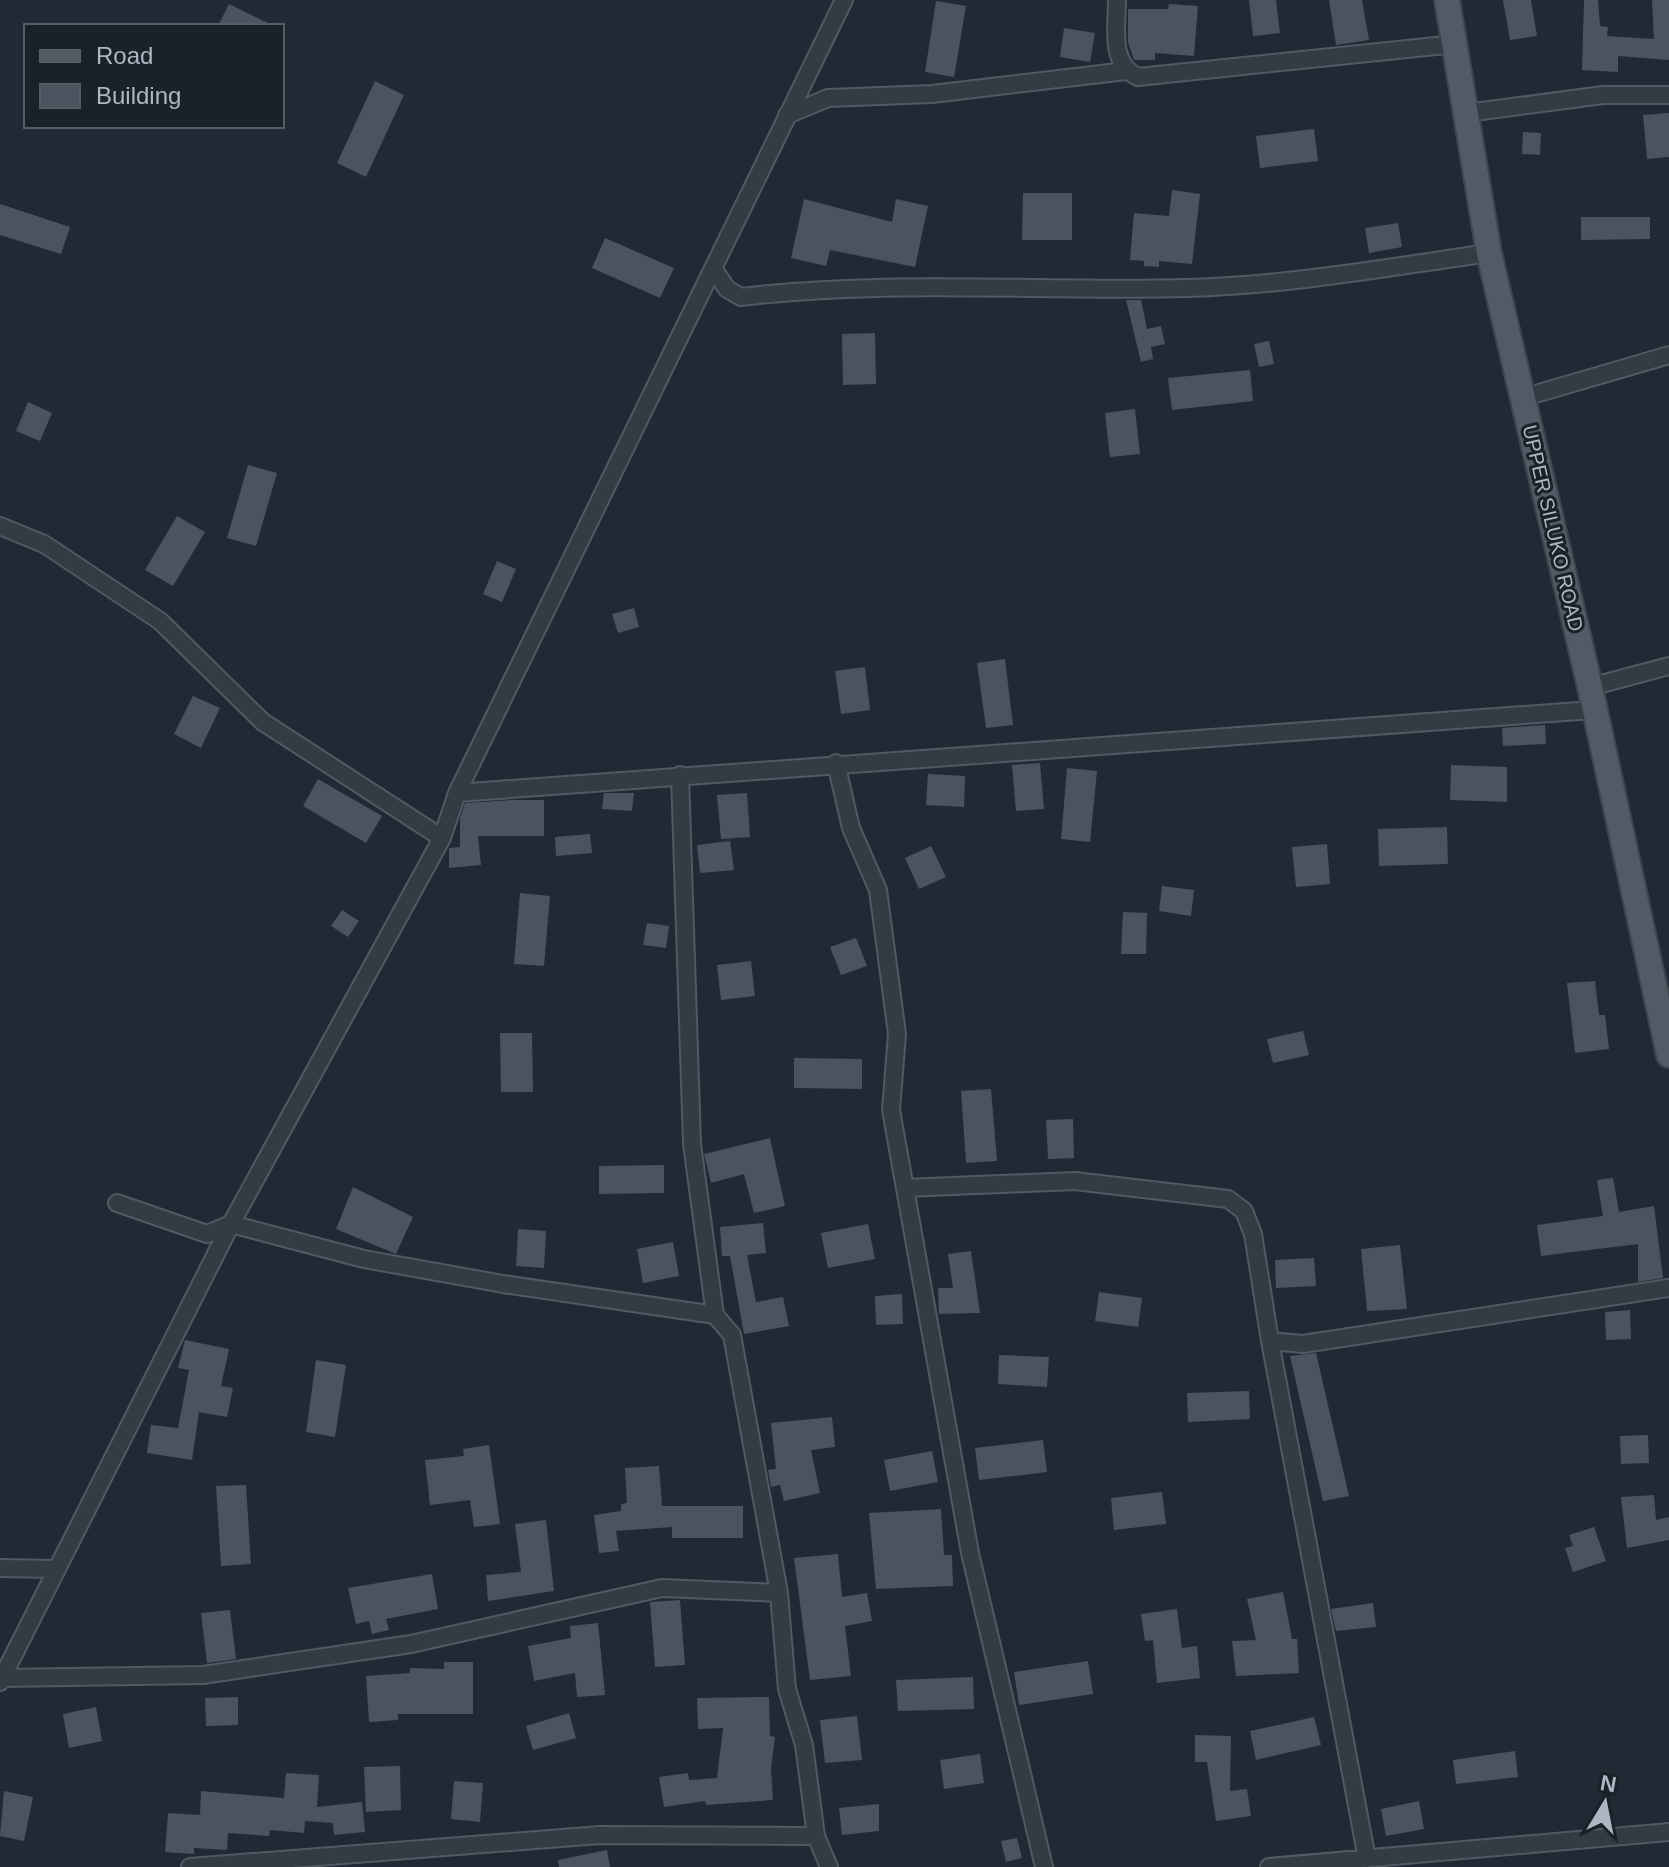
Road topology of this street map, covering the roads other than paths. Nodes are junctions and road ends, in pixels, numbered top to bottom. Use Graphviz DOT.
graph roads {
  1 [pos="844,0"];
  2 [pos="1117,0"];
  3 [pos="1447,0"];
  4 [pos="1455,44"];
  5 [pos="1126,71"];
  6 [pos="1669,95"];
  7 [pos="1467,113"];
  8 [pos="787,115"];
  9 [pos="1489,253"];
  10 [pos="713,268"];
  11 [pos="1669,355"];
  12 [pos="1522,398"];
  13 [pos="0,526"];
  14 [pos="1669,666"];
  15 [pos="1592,699"];
  16 [pos="836,763"];
  17 [pos="680,775"];
  18 [pos="457,793"];
  19 [pos="442,838"];
  20 [pos="1669,1055"];
  21 [pos="905,1188"];
  22 [pos="117,1203"];
  23 [pos="231,1224"];
  24 [pos="1669,1288"];
  25 [pos="715,1315"];
  26 [pos="1270,1341"];
  27 [pos="0,1568"];
  28 [pos="56,1569"];
  29 [pos="779,1593"];
  30 [pos="1,1680"];
  31 [pos="1669,1832"];
  32 [pos="816,1836"];
  33 [pos="1367,1859"];
  34 [pos="190,1867"];
  35 [pos="829,1867"];
  36 [pos="1044,1867"];
  37 [pos="1269,1867"];
  1 -- 8 [label="street"];
  2 -- 5 [label="street"];
  3 -- 4 [label="main road, UPPER SILUKO ROAD"];
  4 -- 5 [label="street"];
  4 -- 7 [label="main road, UPPER SILUKO ROAD"];
  5 -- 8 [label="street"];
  6 -- 7 [label="street"];
  7 -- 9 [label="main road, UPPER SILUKO ROAD"];
  8 -- 10 [label="street"];
  9 -- 10 [label="street"];
  9 -- 12 [label="main road, UPPER SILUKO ROAD"];
  10 -- 18 [label="street"];
  11 -- 12 [label="street"];
  12 -- 15 [label="main road, UPPER SILUKO ROAD"];
  13 -- 19 [label="street"];
  14 -- 15 [label="street"];
  15 -- 16 [label="street"];
  15 -- 20 [label="main road, UPPER SILUKO ROAD"];
  16 -- 17 [label="street"];
  16 -- 21 [label="street"];
  17 -- 18 [label="street"];
  17 -- 25 [label="street"];
  18 -- 19 [label="street"];
  19 -- 23 [label="street"];
  21 -- 26 [label="street"];
  21 -- 36 [label="street"];
  22 -- 23 [label="street"];
  23 -- 25 [label="street"];
  23 -- 28 [label="street"];
  24 -- 26 [label="street"];
  25 -- 29 [label="street"];
  26 -- 33 [label="street"];
  27 -- 28 [label="street"];
  28 -- 30 [label="street"];
  29 -- 30 [label="street"];
  29 -- 32 [label="street"];
  31 -- 33 [label="street"];
  32 -- 34 [label="street"];
  32 -- 35 [label="street"];
  33 -- 37 [label="street"];
}
